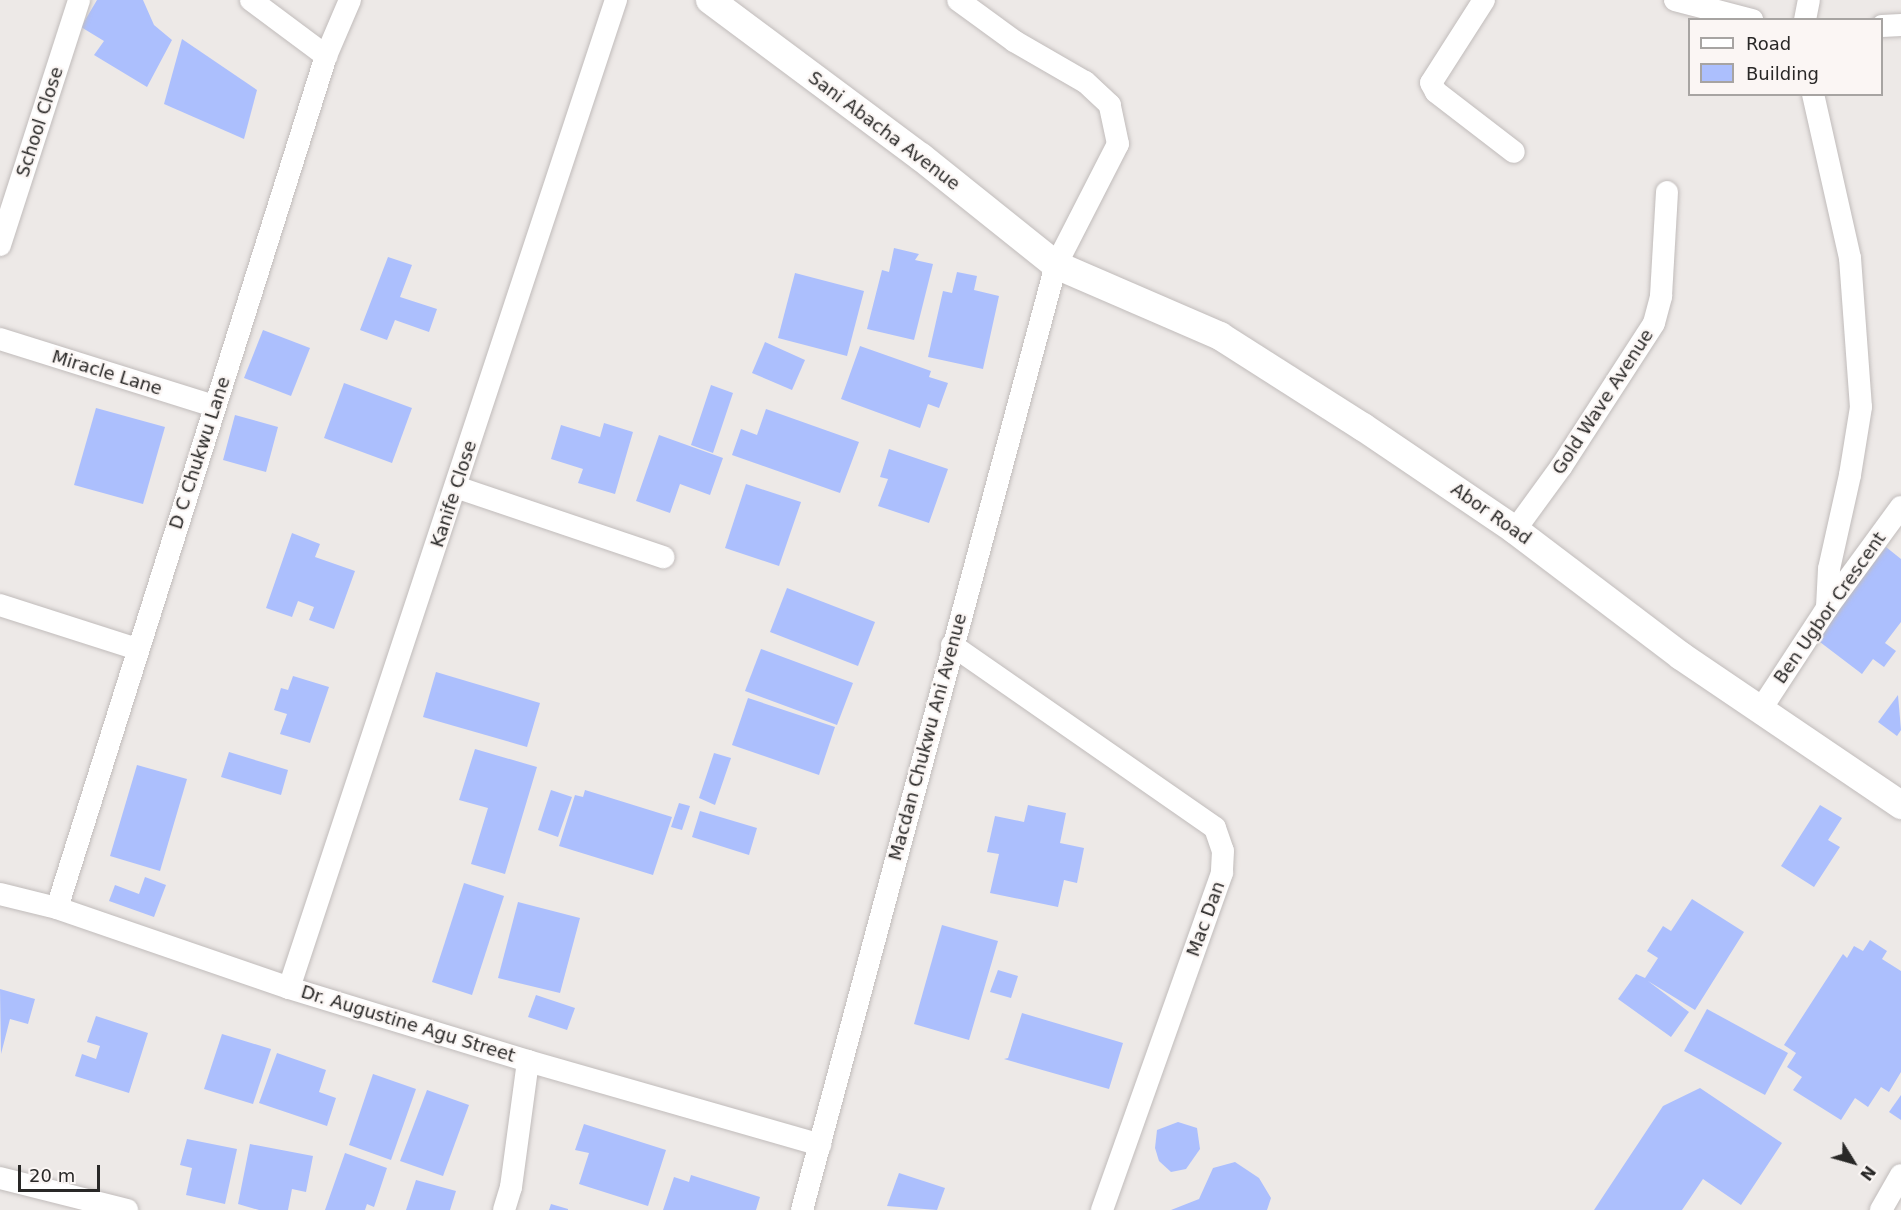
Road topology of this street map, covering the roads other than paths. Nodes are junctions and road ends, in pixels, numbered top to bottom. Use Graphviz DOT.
graph roads {
  1 [pos="80,0"];
  2 [pos="251,0"];
  3 [pos="350,0"];
  4 [pos="616,0"];
  5 [pos="710,0"];
  6 [pos="958,0"];
  7 [pos="1484,0"];
  8 [pos="1675,0"];
  9 [pos="1809,0"];
  10 [pos="1744,18"];
  11 [pos="1805,18"];
  12 [pos="1901,25"];
  13 [pos="1883,26"];
  14 [pos="326,56"];
  15 [pos="1813,96"];
  16 [pos="1514,152"];
  17 [pos="1667,192"];
  18 [pos="0,245"];
  19 [pos="1056,265"];
  20 [pos="0,339"];
  21 [pos="214,406"];
  22 [pos="456,487"];
  23 [pos="1901,507"];
  24 [pos="1515,530"];
  25 [pos="663,557"];
  26 [pos="0,605"];
  27 [pos="1827,608"];
  28 [pos="952,645"];
  29 [pos="137,649"];
  30 [pos="1761,709"];
  31 [pos="1901,805"];
  32 [pos="0,894"];
  33 [pos="57,908"];
  34 [pos="289,988"];
  35 [pos="528,1062"];
  36 [pos="820,1145"];
  37 [pos="1901,1175"];
  38 [pos="0,1178"];
  39 [pos="127,1210"];
  40 [pos="504,1210"];
  41 [pos="802,1210"];
  42 [pos="1102,1210"];
  43 [pos="1881,1210"];
  1 -- 18 [label="street, School Close"];
  2 -- 14 [label="street"];
  3 -- 14 [label="street, D C Chukwu Lane"];
  4 -- 22 [label="street, Kanife Close"];
  5 -- 19 [label="street, Sani Abacha Avenue"];
  6 -- 19 [label="street, Macdan Chukwu Ani Avenue"];
  7 -- 16 [label="street"];
  8 -- 10 [label="street"];
  9 -- 11 [label="street"];
  12 -- 13 [label="street"];
  14 -- 21 [label="street, D C Chukwu Lane"];
  15 -- 27 [label="street"];
  17 -- 24 [label="street, Gold Wave Avenue"];
  19 -- 24 [label="street, Abor Road"];
  19 -- 28 [label="street, Macdan Chukwu Ani Avenue"];
  20 -- 21 [label="street, Miracle Lane"];
  21 -- 29 [label="street, D C Chukwu Lane"];
  22 -- 25 [label="street"];
  22 -- 34 [label="street, Kanife Close"];
  23 -- 27 [label="street, Ben Ugbor Crescent"];
  24 -- 30 [label="street, Abor Road"];
  26 -- 29 [label="street"];
  27 -- 30 [label="street, Ben Ugbor Crescent"];
  28 -- 36 [label="street, Macdan Chukwu Ani Avenue"];
  28 -- 42 [label="street, Mac Dan"];
  29 -- 33 [label="street, D C Chukwu Lane"];
  30 -- 31 [label="street, Abor Road"];
  32 -- 33 [label="street, Dr. Augustine Agu Street"];
  33 -- 34 [label="street, Dr. Augustine Agu Street"];
  34 -- 35 [label="street, Dr. Augustine Agu Street"];
  35 -- 36 [label="street, Dr. Augustine Agu Street"];
  35 -- 40 [label="street"];
  36 -- 41 [label="street, Macdan Chukwu Ani Avenue"];
  37 -- 43 [label="street"];
  38 -- 39 [label="street"];
}
